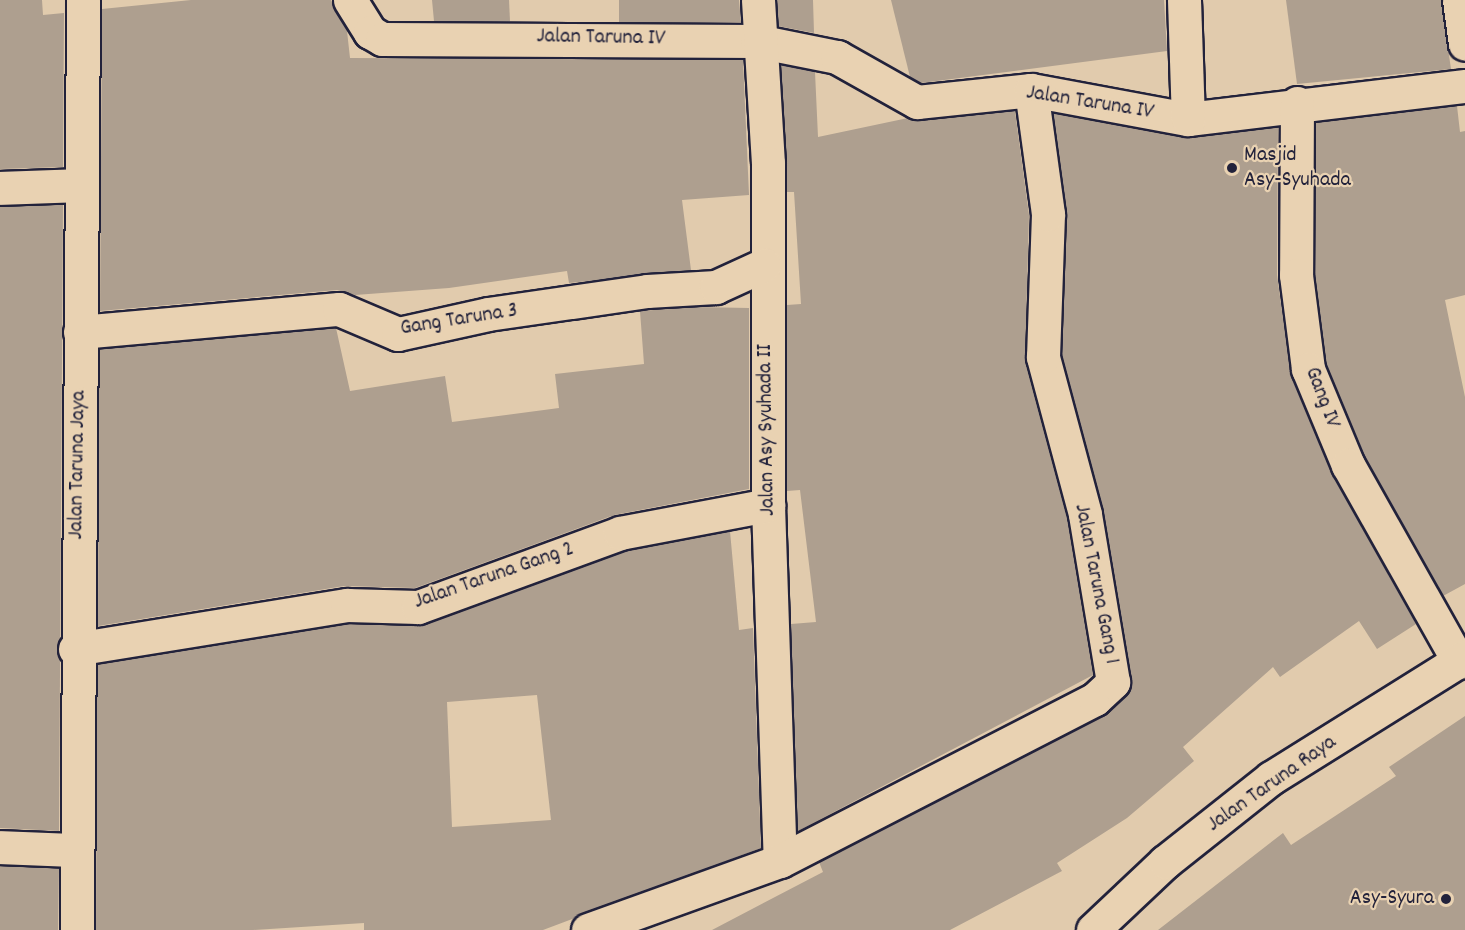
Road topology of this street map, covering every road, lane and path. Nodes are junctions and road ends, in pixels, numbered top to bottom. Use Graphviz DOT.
graph roads {
  1 [pos="83,0"];
  2 [pos="350,0"];
  3 [pos="758,0"];
  4 [pos="1184,0"];
  5 [pos="1459,0"];
  6 [pos="758,40"];
  7 [pos="1465,44"];
  8 [pos="1465,86"];
  9 [pos="1031,90"];
  10 [pos="1297,103"];
  11 [pos="1188,120"];
  12 [pos="80,184"];
  13 [pos="0,188"];
  14 [pos="764,265"];
  15 [pos="80,332"];
  16 [pos="768,505"];
  17 [pos="75,650"];
  18 [pos="1462,659"];
  19 [pos="0,847"];
  20 [pos="75,850"];
  21 [pos="780,861"];
  22 [pos="77,930"];
  23 [pos="588,930"];
  24 [pos="1093,930"];
  1 -- 12 [label="street, Jalan Taruna Jaya"];
  2 -- 6 [label="street, Jalan Taruna IV"];
  3 -- 6 [label="street, Jalan Asy Syuhada II"];
  4 -- 11 [label="street"];
  5 -- 7 [label="street"];
  6 -- 9 [label="street, Jalan Taruna IV"];
  6 -- 14 [label="street, Jalan Asy Syuhada II"];
  8 -- 10 [label="street, Jalan Taruna IV"];
  9 -- 11 [label="street, Jalan Taruna IV"];
  9 -- 21 [label="street, Jalan Taruna Gang 1"];
  10 -- 11 [label="street, Jalan Taruna IV"];
  10 -- 18 [label="street, Gang IV"];
  12 -- 13 [label="street"];
  12 -- 15 [label="street, Jalan Taruna Jaya"];
  14 -- 15 [label="street, Gang Taruna 3"];
  14 -- 16 [label="street, Jalan Asy Syuhada II"];
  15 -- 17 [label="street, Jalan Taruna Jaya"];
  16 -- 17 [label="street, Jalan Taruna Gang 2"];
  16 -- 21 [label="street, Jalan Asy Syuhada II"];
  17 -- 20 [label="street, Jalan Taruna Jaya"];
  18 -- 24 [label="street, Jalan Taruna Raya"];
  19 -- 20 [label="street"];
  20 -- 22 [label="street, Jalan Taruna Jaya"];
  21 -- 23 [label="street, Jalan Taruna Gang 1"];
}
